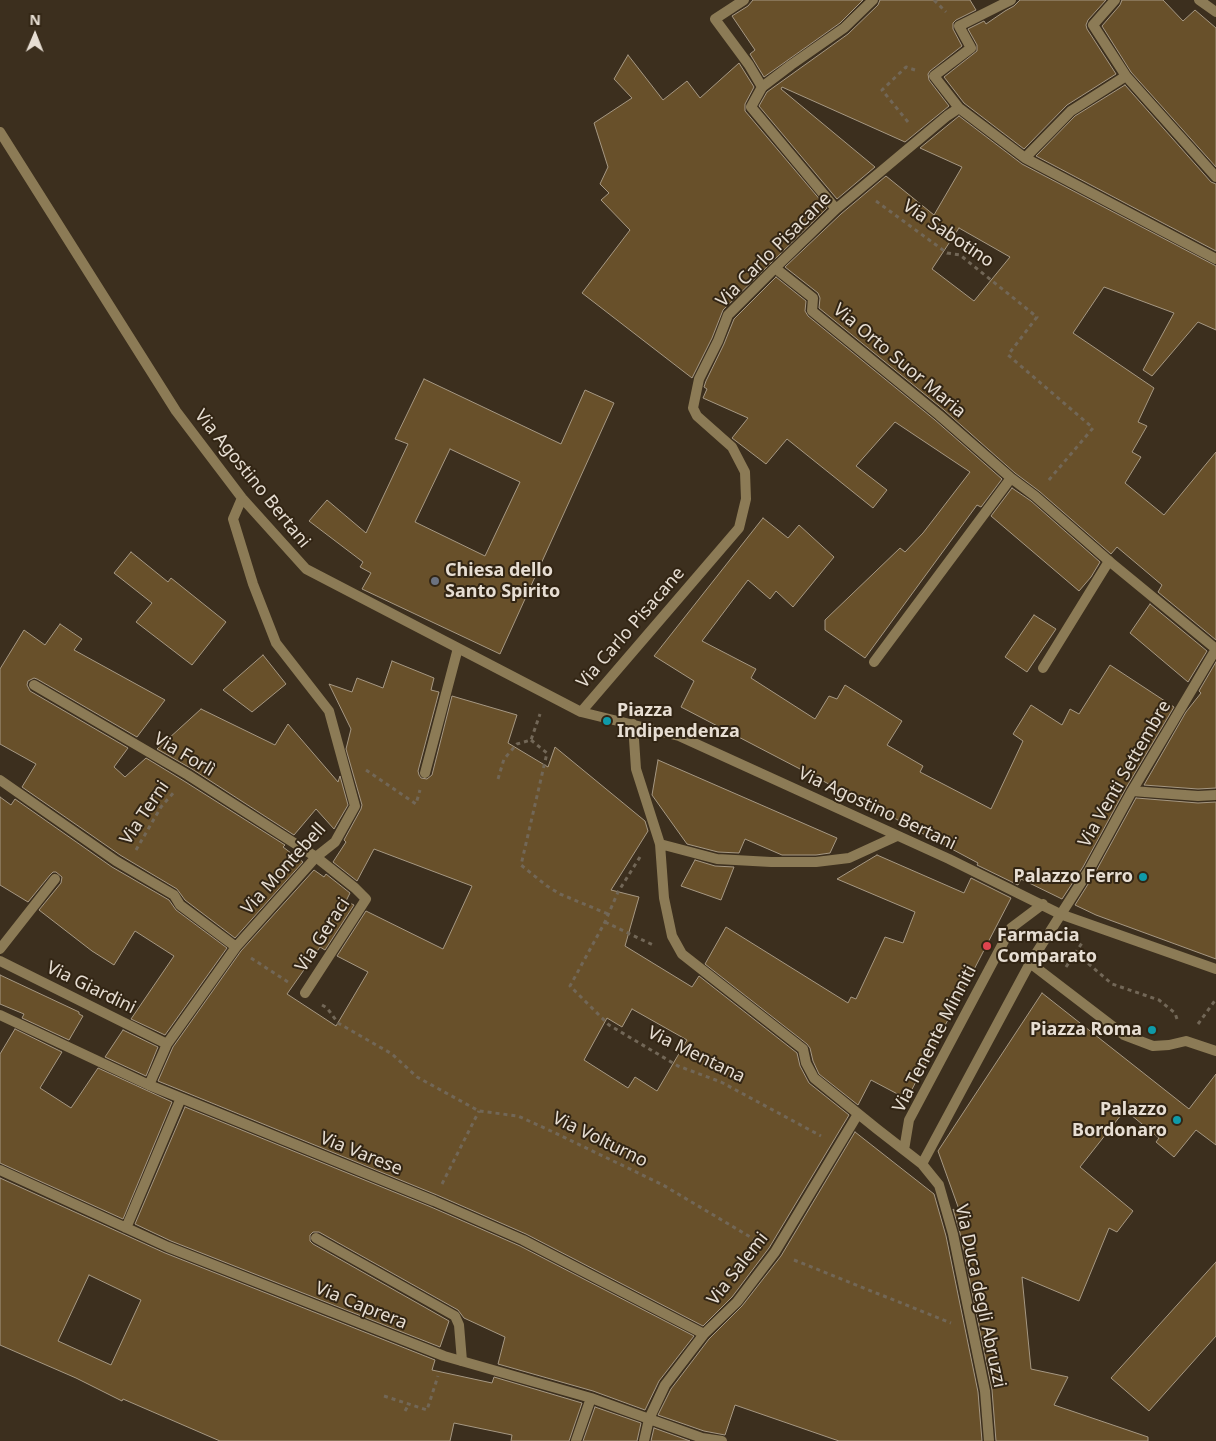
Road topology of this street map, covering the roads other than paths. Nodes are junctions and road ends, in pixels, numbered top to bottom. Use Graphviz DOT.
graph roads {
  1 [pos="744,0"];
  2 [pos="873,0"];
  3 [pos="1011,0"];
  4 [pos="1115,0"];
  5 [pos="1204,1"];
  6 [pos="1216,12"];
  7 [pos="1126,76"];
  8 [pos="762,87"];
  9 [pos="959,108"];
  10 [pos="0,132"];
  11 [pos="1025,158"];
  12 [pos="1216,178"];
  13 [pos="836,209"];
  14 [pos="1216,259"];
  15 [pos="775,268"];
  16 [pos="1011,478"];
  17 [pos="242,498"];
  18 [pos="1109,560"];
  19 [pos="458,648"];
  20 [pos="1216,649"];
  21 [pos="874,662"];
  22 [pos="1043,668"];
  23 [pos="34,685"];
  24 [pos="581,712"];
  25 [pos="633,724"];
  26 [pos="425,773"];
  27 [pos="0,780"];
  28 [pos="1132,790"];
  29 [pos="1216,795"];
  30 [pos="897,836"];
  31 [pos="660,844"];
  32 [pos="316,857"];
  33 [pos="55,879"];
  34 [pos="1042,904"];
  35 [pos="1060,914"];
  36 [pos="236,947"];
  37 [pos="0,949"];
  38 [pos="0,961"];
  39 [pos="1030,963"];
  40 [pos="1216,969"];
  41 [pos="304,993"];
  42 [pos="0,1015"];
  43 [pos="168,1044"];
  44 [pos="1216,1051"];
  45 [pos="149,1085"];
  46 [pos="181,1098"];
  47 [pos="858,1114"];
  48 [pos="904,1150"];
  49 [pos="922,1164"];
  50 [pos="0,1170"];
  51 [pos="126,1228"];
  52 [pos="316,1238"];
  53 [pos="704,1334"];
  54 [pos="462,1361"];
  55 [pos="591,1398"];
  56 [pos="649,1419"];
  57 [pos="576,1441"];
  58 [pos="644,1441"];
  59 [pos="722,1441"];
  60 [pos="988,1441"];
  1 -- 8 [label="street"];
  2 -- 8 [label="street"];
  3 -- 9 [label="street"];
  4 -- 7 [label="street"];
  5 -- 6 [label="street"];
  7 -- 11 [label="street"];
  7 -- 12 [label="street"];
  8 -- 13 [label="street"];
  9 -- 11 [label="street"];
  9 -- 13 [label="street, Via Carlo Pisacane"];
  10 -- 17 [label="street, Via Agostino Bertani"];
  11 -- 14 [label="street"];
  13 -- 15 [label="street, Via Carlo Pisacane"];
  15 -- 16 [label="street, Via Orto Suor Maria"];
  15 -- 24 [label="street, Via Carlo Pisacane"];
  16 -- 18 [label="street, Via Orto Suor Maria"];
  16 -- 21 [label="street"];
  17 -- 19 [label="street, Via Agostino Bertani"];
  17 -- 32 [label="street, Via Montebell"];
  18 -- 20 [label="street, Via Orto Suor Maria"];
  18 -- 22 [label="street"];
  19 -- 24 [label="street"];
  19 -- 26 [label="street"];
  20 -- 28 [label="street, Via Venti Settembre"];
  23 -- 32 [label="street, Via Forlì"];
  24 -- 25 [label="street"];
  25 -- 30 [label="street, Via Agostino Bertani"];
  25 -- 31 [label="street"];
  27 -- 36 [label="street"];
  28 -- 29 [label="street"];
  28 -- 35 [label="street, Via Venti Settembre"];
  30 -- 31 [label="street"];
  30 -- 34 [label="street, Via Agostino Bertani"];
  31 -- 47 [label="street, Via Duca degli Abruzzi"];
  32 -- 36 [label="street, Via Montebell"];
  32 -- 41 [label="street, Via Geraci"];
  33 -- 37 [label="street"];
  34 -- 35 [label="street, Via Agostino Bertani"];
  34 -- 48 [label="street, Via Tenente Minniti"];
  35 -- 39 [label="street"];
  35 -- 40 [label="street"];
  36 -- 43 [label="street, Via Montebell"];
  38 -- 43 [label="street, Via Giardini"];
  39 -- 44 [label="street"];
  39 -- 49 [label="street"];
  42 -- 45 [label="street, Via Varese"];
  43 -- 45 [label="street, Via Montebell"];
  45 -- 46 [label="street, Via Varese"];
  46 -- 51 [label="street"];
  46 -- 53 [label="street, Via Varese"];
  47 -- 48 [label="street, Via Duca degli Abruzzi"];
  47 -- 53 [label="street, Via Salemi"];
  48 -- 49 [label="street, Via Duca degli Abruzzi"];
  49 -- 60 [label="street, Via Duca degli Abruzzi"];
  50 -- 51 [label="street, Via Caprera"];
  51 -- 54 [label="street, Via Caprera"];
  52 -- 54 [label="street"];
  53 -- 56 [label="street, Via Salemi"];
  54 -- 55 [label="street, Via Caprera"];
  55 -- 56 [label="street, Via Caprera"];
  55 -- 57 [label="street"];
  56 -- 58 [label="street, Via Salemi"];
  56 -- 59 [label="street, Via Caprera"];
}
